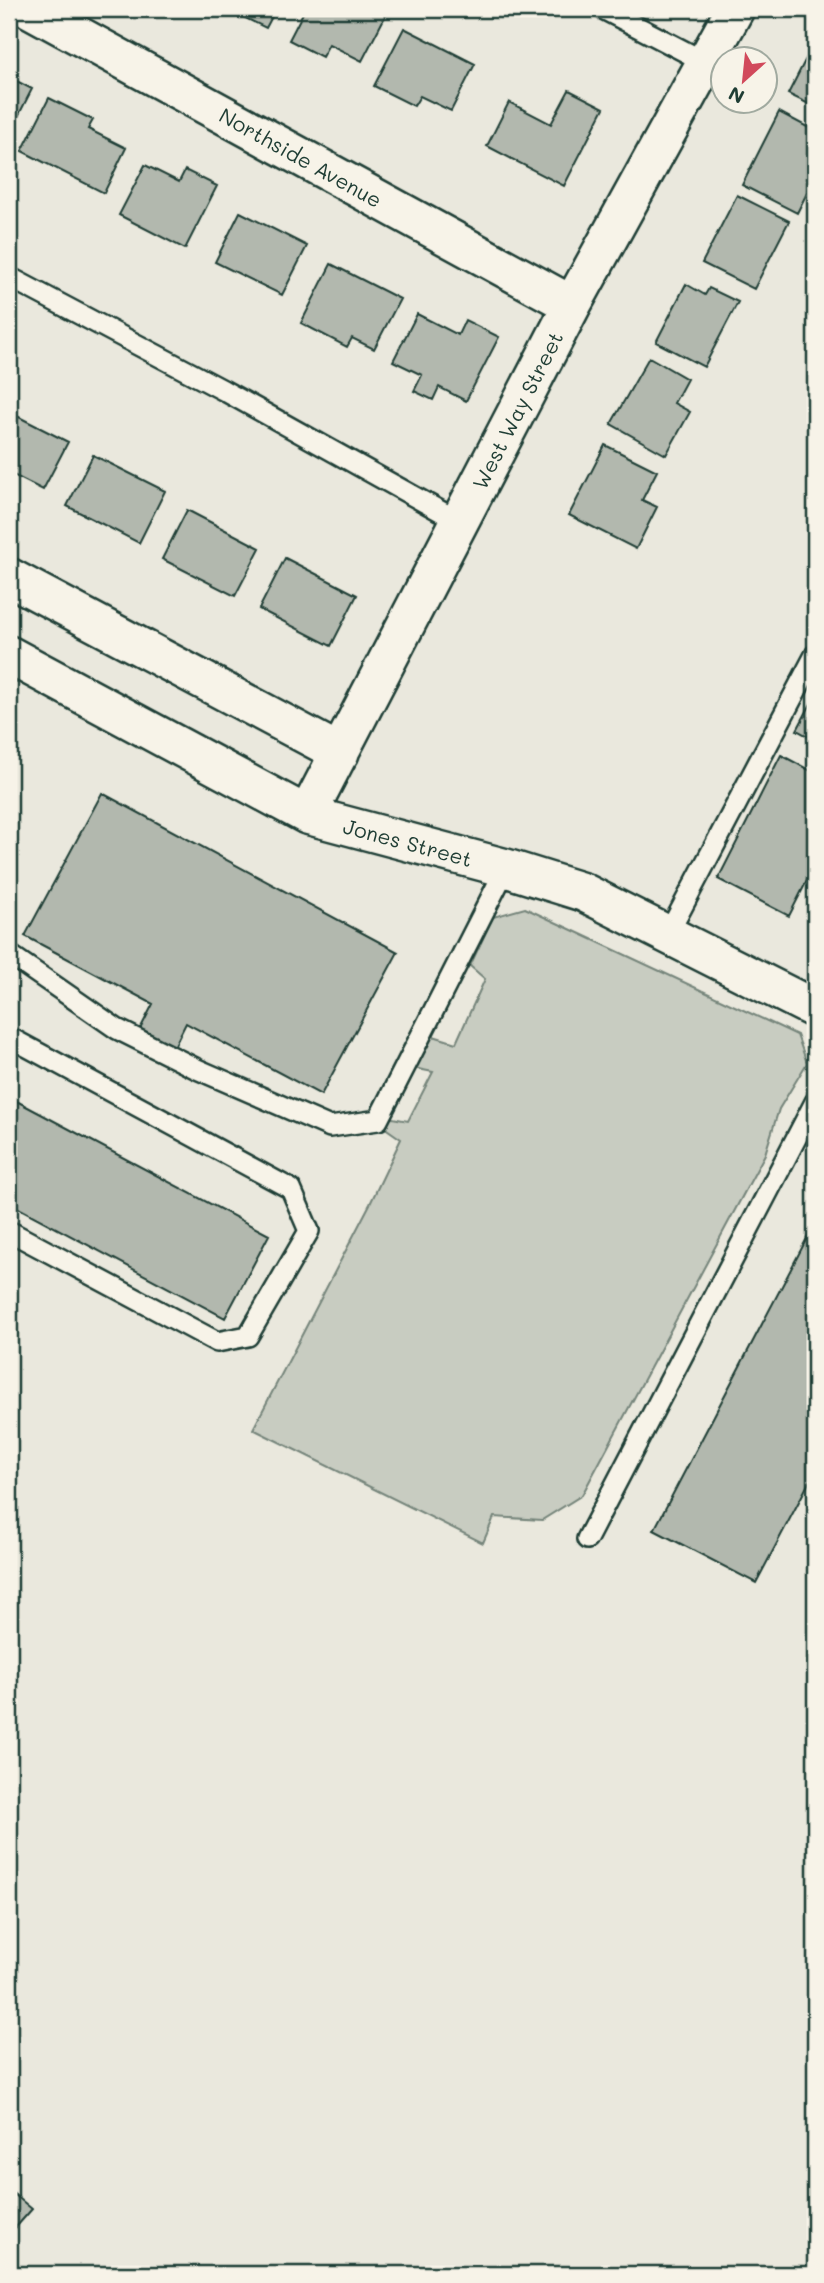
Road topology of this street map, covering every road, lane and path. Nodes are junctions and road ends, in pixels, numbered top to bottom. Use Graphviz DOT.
graph roads {
  1 [pos="30,9"];
  2 [pos="603,9"];
  3 [pos="735,9"];
  4 [pos="705,62"];
  5 [pos="9,277"];
  6 [pos="572,305"];
  7 [pos="460,522"];
  8 [pos="9,576"];
  9 [pos="815,654"];
  10 [pos="9,655"];
  11 [pos="340,753"];
  12 [pos="307,815"];
  13 [pos="506,868"];
  14 [pos="668,934"];
  15 [pos="9,954"];
  16 [pos="813,1001"];
  17 [pos="9,1037"];
  18 [pos="815,1102"];
  19 [pos="9,1231"];
  20 [pos="587,1539"];
  1 -- 6 [label="street, Northside Avenue"];
  2 -- 4 [label="lane"];
  3 -- 4 [label="street, West Way Street"];
  4 -- 6 [label="street, West Way Street"];
  5 -- 7 [label="lane"];
  6 -- 7 [label="street, West Way Street"];
  7 -- 11 [label="street, West Way Street"];
  8 -- 11 [label="street"];
  9 -- 14 [label="lane"];
  10 -- 12 [label="street, Jones Street"];
  11 -- 12 [label="street, West Way Street"];
  12 -- 13 [label="street, Jones Street"];
  13 -- 14 [label="street, Jones Street"];
  13 -- 15 [label="lane"];
  14 -- 16 [label="street, Jones Street"];
  17 -- 19 [label="lane"];
  18 -- 20 [label="lane"];
}
